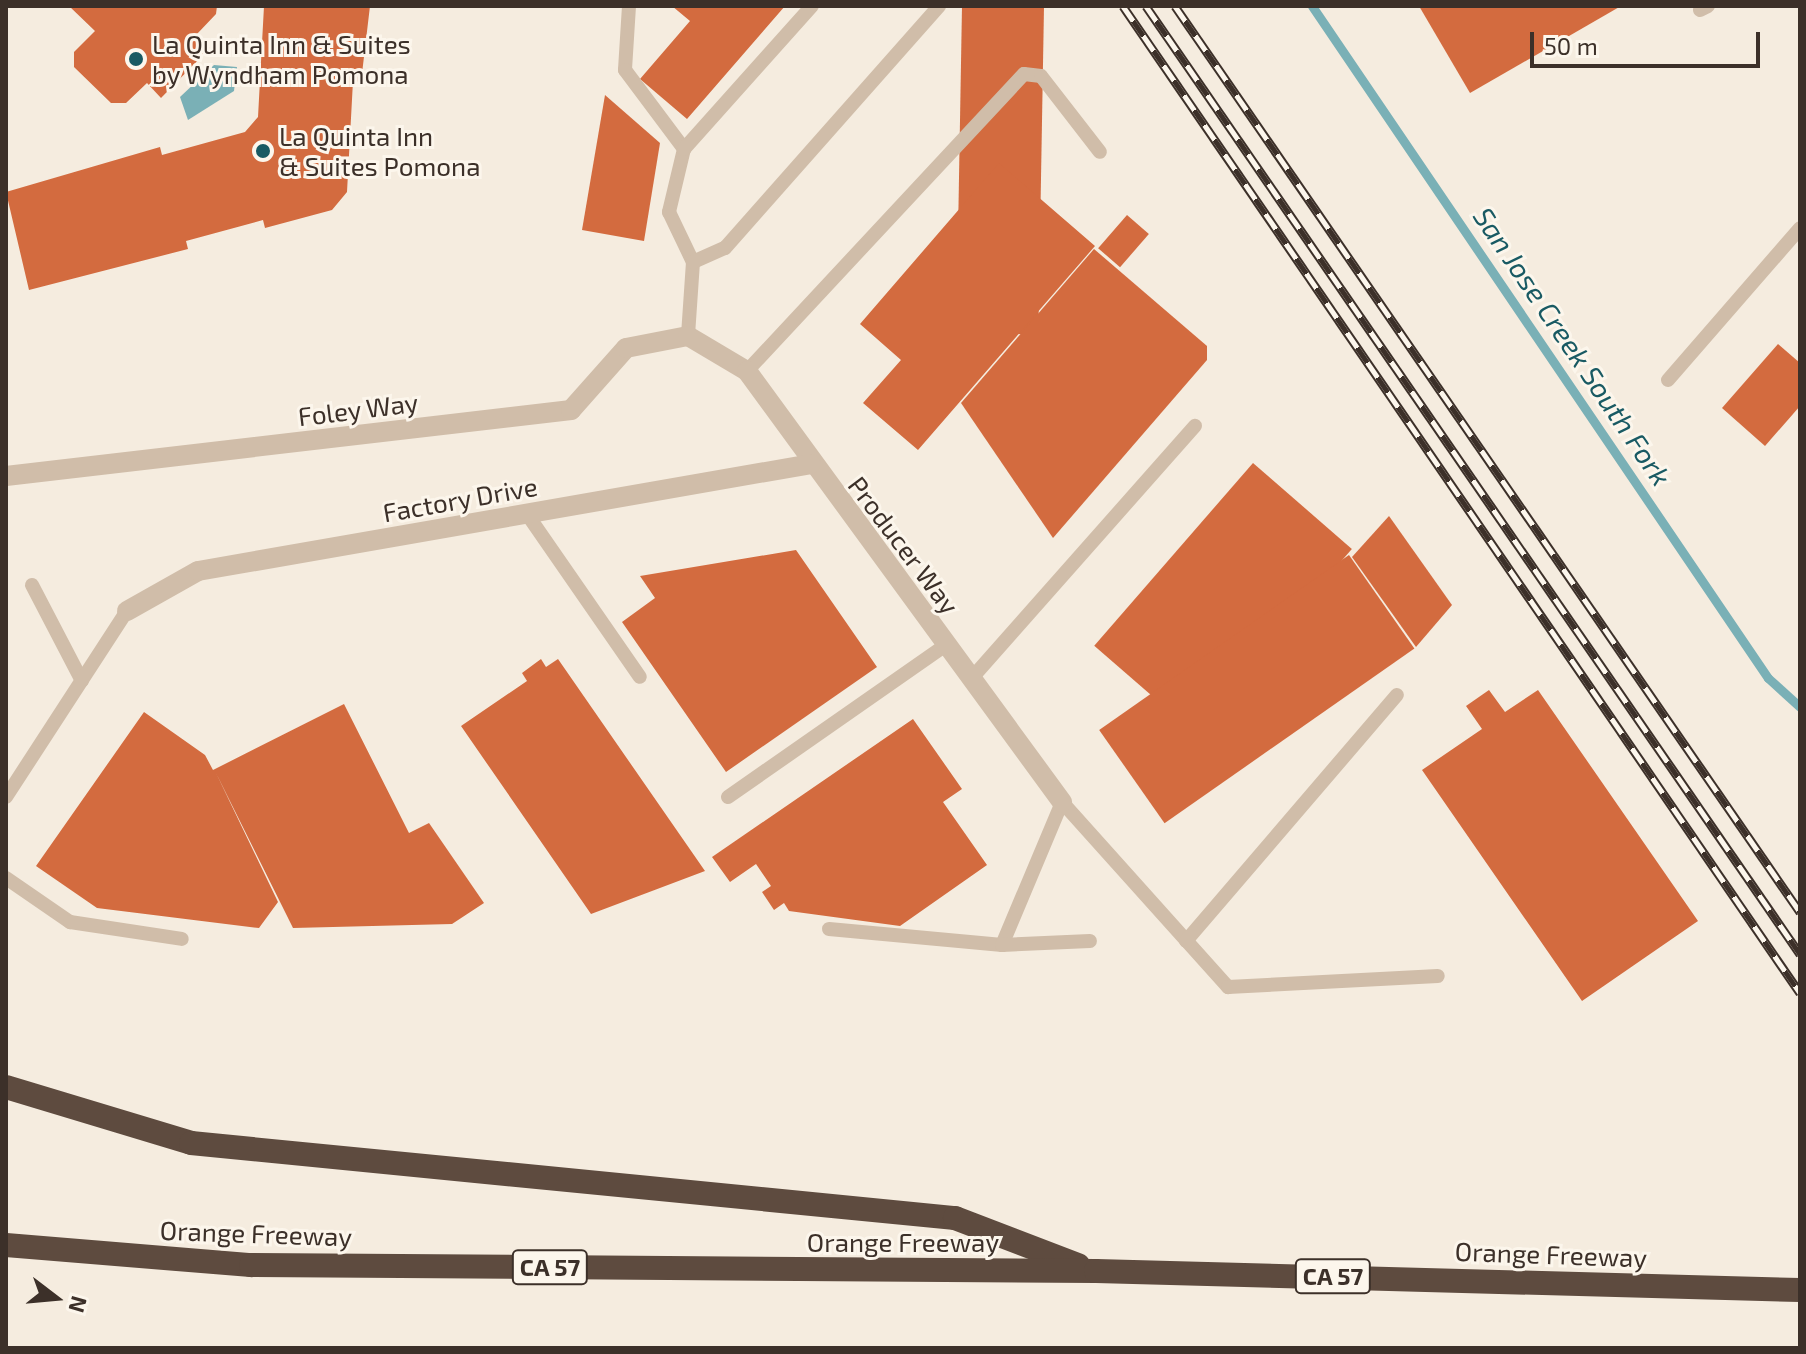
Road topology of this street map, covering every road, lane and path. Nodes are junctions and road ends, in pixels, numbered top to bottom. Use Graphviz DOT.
graph roads {
  1 [pos="629,6"];
  2 [pos="812,6"];
  3 [pos="939,6"];
  4 [pos="684,149"];
  5 [pos="1100,152"];
  6 [pos="1800,228"];
  7 [pos="693,262"];
  8 [pos="688,336"];
  9 [pos="747,371"];
  10 [pos="1668,380"];
  11 [pos="1195,426"];
  12 [pos="811,464"];
  13 [pos="6,476"];
  14 [pos="527,514"];
  15 [pos="32,585"];
  16 [pos="127,611"];
  17 [pos="946,645"];
  18 [pos="640,677"];
  19 [pos="971,679"];
  20 [pos="82,681"];
  21 [pos="1397,695"];
  22 [pos="6,797"];
  23 [pos="728,797"];
  24 [pos="1062,802"];
  25 [pos="6,878"];
  26 [pos="829,929"];
  27 [pos="182,939"];
  28 [pos="1090,941"];
  29 [pos="1186,941"];
  30 [pos="1002,945"];
  31 [pos="1438,976"];
  32 [pos="6,1087"];
  33 [pos="6,1245"];
  34 [pos="1096,1271"];
  35 [pos="1800,1290"];
  1 -- 4 [label="lane"];
  2 -- 4 [label="lane"];
  3 -- 7 [label="lane"];
  4 -- 7 [label="lane"];
  5 -- 9 [label="lane"];
  6 -- 10 [label="lane"];
  7 -- 8 [label="lane"];
  8 -- 9 [label="street, Producer Way"];
  8 -- 13 [label="street, Foley Way"];
  9 -- 12 [label="street, Producer Way"];
  11 -- 19 [label="lane"];
  12 -- 14 [label="street, Factory Drive"];
  12 -- 17 [label="street, Producer Way"];
  14 -- 16 [label="street, Factory Drive"];
  14 -- 18 [label="lane"];
  15 -- 20 [label="lane"];
  16 -- 20 [label="lane"];
  17 -- 19 [label="street, Producer Way"];
  17 -- 23 [label="lane"];
  19 -- 24 [label="street, Producer Way"];
  20 -- 22 [label="lane"];
  21 -- 29 [label="lane"];
  24 -- 29 [label="lane"];
  24 -- 30 [label="lane"];
  25 -- 27 [label="lane"];
  26 -- 30 [label="lane"];
  28 -- 30 [label="lane"];
  29 -- 31 [label="lane"];
  32 -- 34 [label="highway"];
  33 -- 34 [label="highway, Orange Freeway / CA 57"];
  34 -- 35 [label="highway, Orange Freeway / CA 57"];
}
